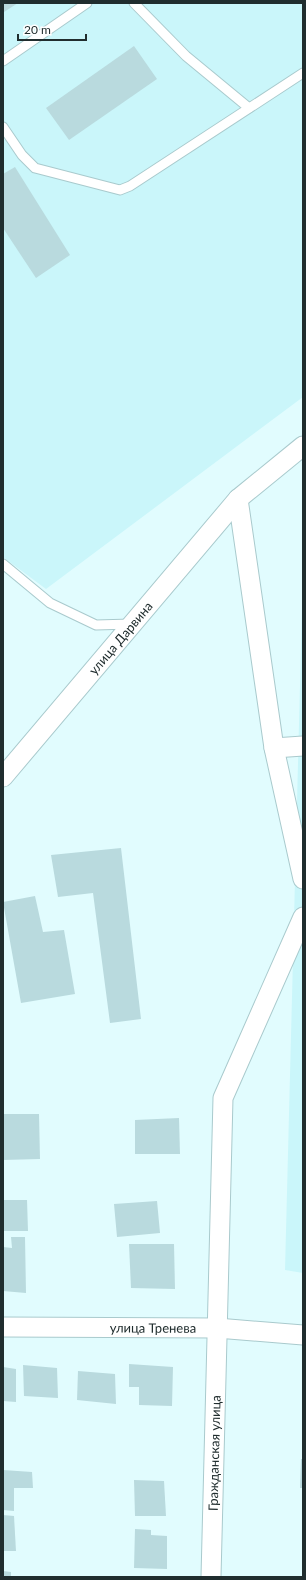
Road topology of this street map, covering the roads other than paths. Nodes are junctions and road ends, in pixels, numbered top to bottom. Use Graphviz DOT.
graph roads {
  1 [pos="86,3"];
  2 [pos="134,3"];
  3 [pos="3,61"];
  4 [pos="303,73"];
  5 [pos="249,108"];
  6 [pos="3,126"];
  7 [pos="303,446"];
  8 [pos="238,499"];
  9 [pos="3,564"];
  10 [pos="132,624"];
  11 [pos="303,746"];
  12 [pos="274,748"];
  13 [pos="3,777"];
  14 [pos="303,879"];
  15 [pos="303,917"];
  16 [pos="3,1327"];
  17 [pos="217,1328"];
  18 [pos="303,1335"];
  19 [pos="211,1577"];
  1 -- 3 [label="lane"];
  2 -- 5 [label="lane"];
  4 -- 5 [label="lane"];
  5 -- 6 [label="lane"];
  7 -- 8 [label="street, улица Дарвина"];
  8 -- 10 [label="street, улица Дарвина"];
  8 -- 12 [label="street"];
  9 -- 10 [label="lane"];
  10 -- 13 [label="street, улица Дарвина"];
  11 -- 12 [label="street"];
  12 -- 14 [label="street"];
  15 -- 17 [label="street, Гражданская улица"];
  16 -- 17 [label="street, улица Тренева"];
  17 -- 18 [label="street, улица Тренева"];
  17 -- 19 [label="street, Гражданская улица"];
}
